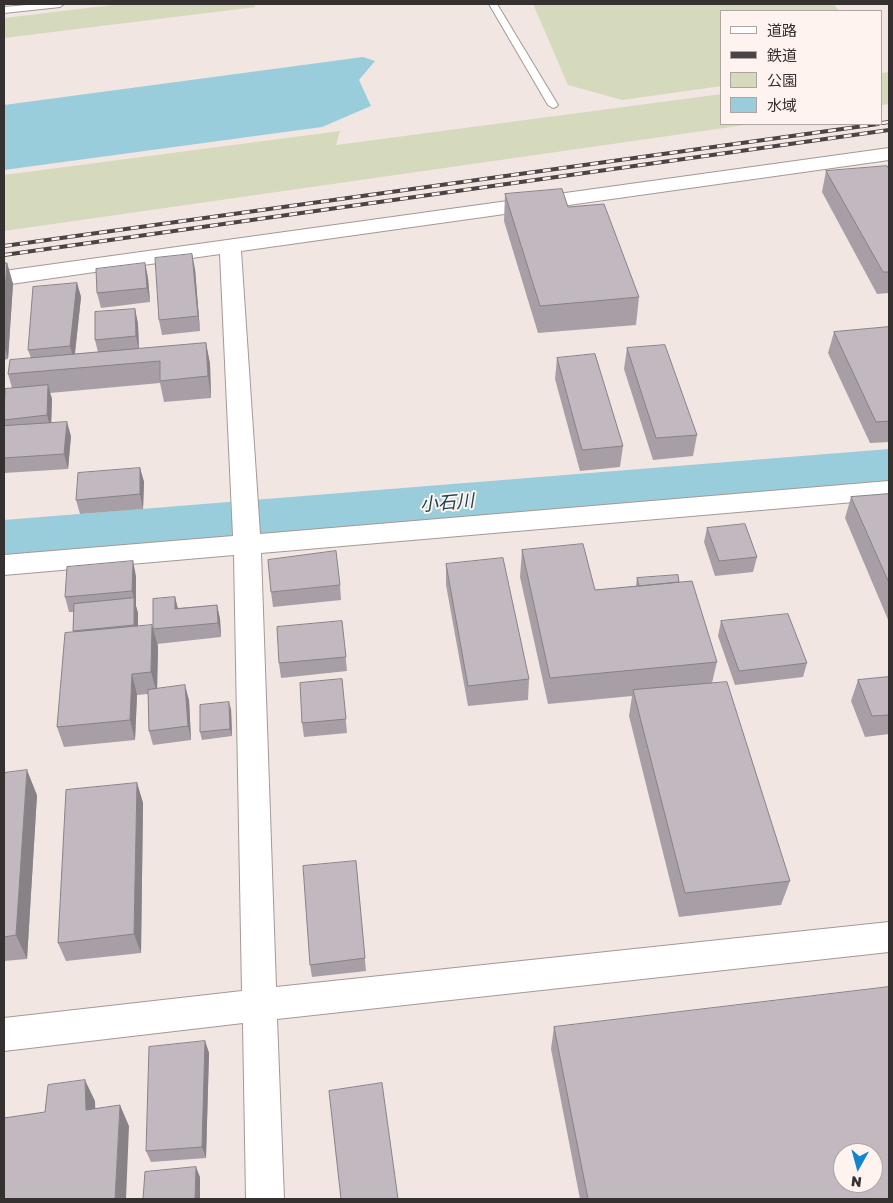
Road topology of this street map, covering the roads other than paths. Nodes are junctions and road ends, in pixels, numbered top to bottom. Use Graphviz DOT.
graph roads {
  1 [pos="60,4"];
  2 [pos="492,4"];
  3 [pos="4,10"];
  4 [pos="553,105"];
  5 [pos="889,154"];
  6 [pos="230,246"];
  7 [pos="4,278"];
  8 [pos="889,490"];
  9 [pos="247,543"];
  10 [pos="4,565"];
  11 [pos="889,937"];
  12 [pos="259,1005"];
  13 [pos="4,1035"];
  14 [pos="265,1199"];
  1 -- 3 [label="lane"];
  2 -- 4 [label="lane"];
  5 -- 6 [label="street"];
  6 -- 7 [label="street"];
  6 -- 9 [label="street"];
  8 -- 9 [label="street"];
  9 -- 10 [label="street"];
  9 -- 12 [label="street"];
  11 -- 12 [label="street"];
  12 -- 13 [label="street"];
  12 -- 14 [label="street"];
}
